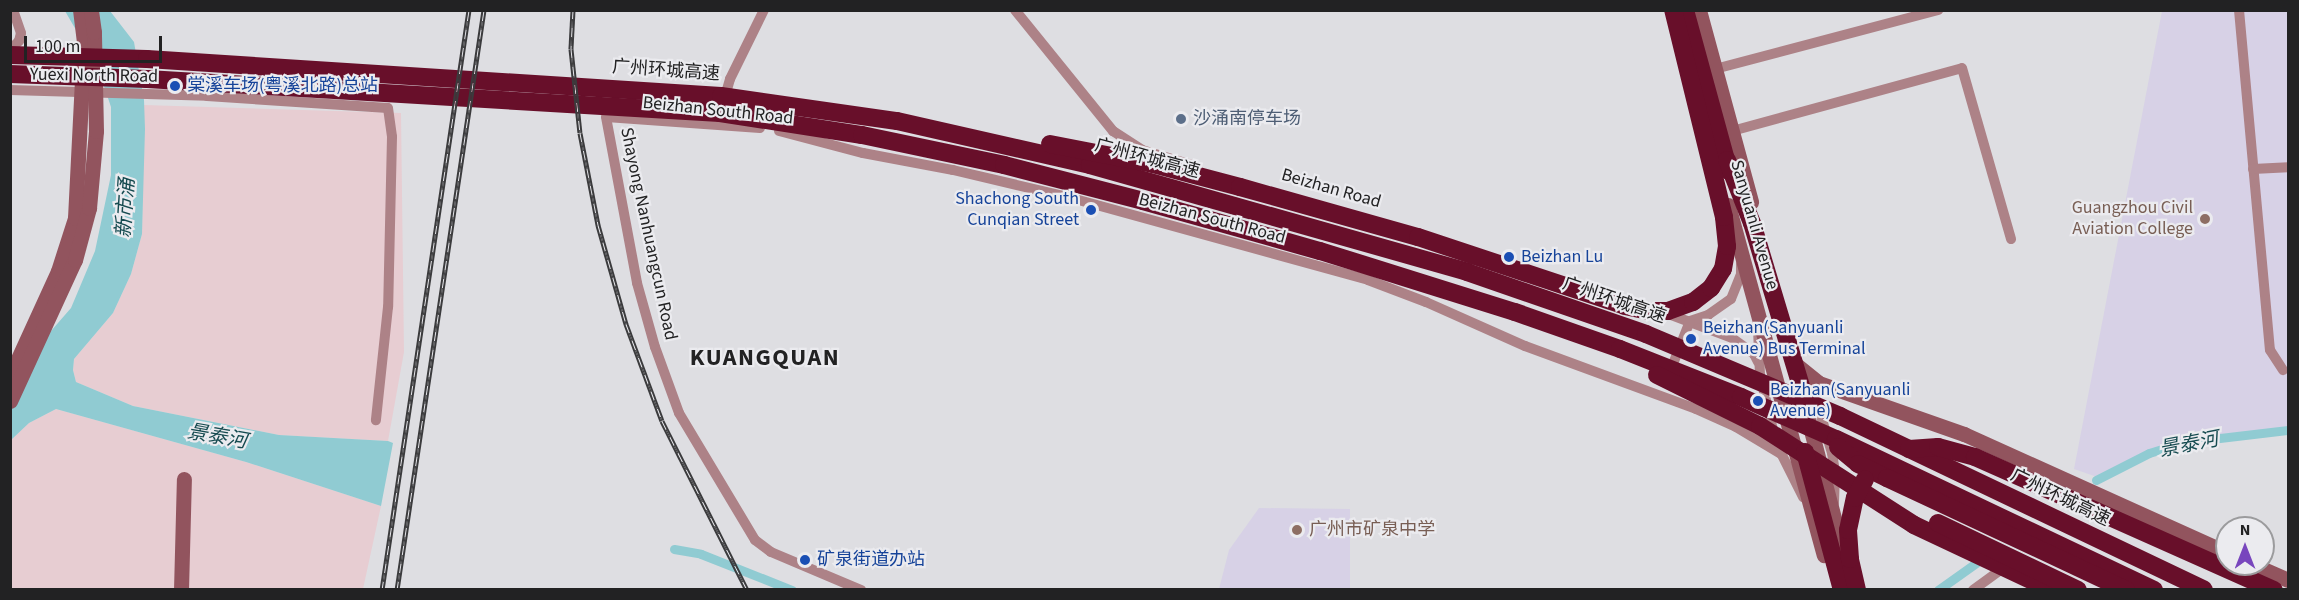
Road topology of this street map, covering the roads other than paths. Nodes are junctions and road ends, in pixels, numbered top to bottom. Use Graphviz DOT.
graph roads {
  1 [pos="13,10"];
  2 [pos="75,10"];
  3 [pos="80,10"];
  4 [pos="91,10"];
  5 [pos="764,10"];
  6 [pos="1015,10"];
  7 [pos="1671,10"];
  8 [pos="1686,10"];
  9 [pos="1699,10"];
  10 [pos="1938,10"];
  11 [pos="2239,10"];
  12 [pos="10,50"];
  13 [pos="10,55"];
  14 [pos="1715,69"];
  15 [pos="10,74"];
  16 [pos="16,91"];
  17 [pos="88,93"];
  18 [pos="606,117"];
  19 [pos="897,121"];
  20 [pos="718,124"];
  21 [pos="1732,131"];
  22 [pos="1727,160"];
  23 [pos="2289,167"];
  24 [pos="2253,169"];
  25 [pos="2011,239"];
  26 [pos="1741,249"];
  27 [pos="1515,312"];
  28 [pos="1758,313"];
  29 [pos="1690,321"];
  30 [pos="1758,362"];
  31 [pos="1793,362"];
  32 [pos="2283,370"];
  33 [pos="10,376"];
  34 [pos="1660,395"];
  35 [pos="10,401"];
  36 [pos="1840,416"];
  37 [pos="376,420"];
  38 [pos="1781,454"];
  39 [pos="184,478"];
  40 [pos="1869,496"];
  41 [pos="1811,512"];
  42 [pos="2215,548"];
  43 [pos="1998,572"];
  44 [pos="2275,574"];
  45 [pos="2289,580"];
  46 [pos="181,590"];
  47 [pos="861,590"];
  48 [pos="1834,590"];
  49 [pos="1842,590"];
  50 [pos="1855,590"];
  51 [pos="1973,590"];
  52 [pos="2052,590"];
  53 [pos="2078,590"];
  54 [pos="2126,590"];
  55 [pos="2154,590"];
  56 [pos="2204,590"];
  57 [pos="2245,590"];
  58 [pos="2274,590"];
  1 -- 12 [label="street"];
  2 -- 17 [label="main road"];
  3 -- 17 [label="main road"];
  4 -- 17 [label="main road"];
  5 -- 20 [label="street"];
  6 -- 29 [label="street, Beizhan Road"];
  7 -- 19 [label="highway"];
  7 -- 26 [label="main road, Sanyuanli Avenue"];
  8 -- 22 [label="highway"];
  9 -- 14 [label="main road, Sanyuanli Avenue"];
  10 -- 14 [label="street"];
  11 -- 24 [label="street"];
  13 -- 19 [label="highway, 广州环城高速"];
  14 -- 21 [label="main road, Sanyuanli Avenue"];
  15 -- 27 [label="highway"];
  16 -- 17 [label="street, Yuexi North Road"];
  17 -- 33 [label="main road"];
  17 -- 35 [label="main road"];
  17 -- 37 [label="street, Yuexi North Road"];
  18 -- 20 [label="street, Beizhan South Road"];
  18 -- 47 [label="street, Shayong Nanhuangcun Road"];
  19 -- 36 [label="highway, 广州环城高速"];
  20 -- 34 [label="street, Beizhan South Road"];
  21 -- 25 [label="street"];
  21 -- 31 [label="main road, Sanyuanli Avenue"];
  22 -- 49 [label="highway"];
  22 -- 54 [label="highway"];
  23 -- 24 [label="street"];
  24 -- 32 [label="street"];
  26 -- 28 [label="main road, Sanyuanli Avenue"];
  26 -- 29 [label="street"];
  27 -- 40 [label="highway"];
  27 -- 55 [label="highway"];
  28 -- 30 [label="street"];
  28 -- 41 [label="main road, Sanyuanli Avenue"];
  29 -- 30 [label="street, Beizhan Road"];
  29 -- 34 [label="street"];
  30 -- 38 [label="street"];
  31 -- 42 [label="main road"];
  31 -- 50 [label="main road, Sanyuanli Avenue"];
  34 -- 38 [label="street, Beizhan South Road"];
  36 -- 56 [label="highway, 广州环城高速"];
  36 -- 57 [label="highway"];
  38 -- 41 [label="street"];
  39 -- 46 [label="main road"];
  40 -- 52 [label="highway"];
  40 -- 53 [label="highway"];
  41 -- 48 [label="main road, Sanyuanli Avenue"];
  43 -- 51 [label="street"];
  44 -- 45 [label="main road"];
  50 -- 58 [label="highway"];
}
